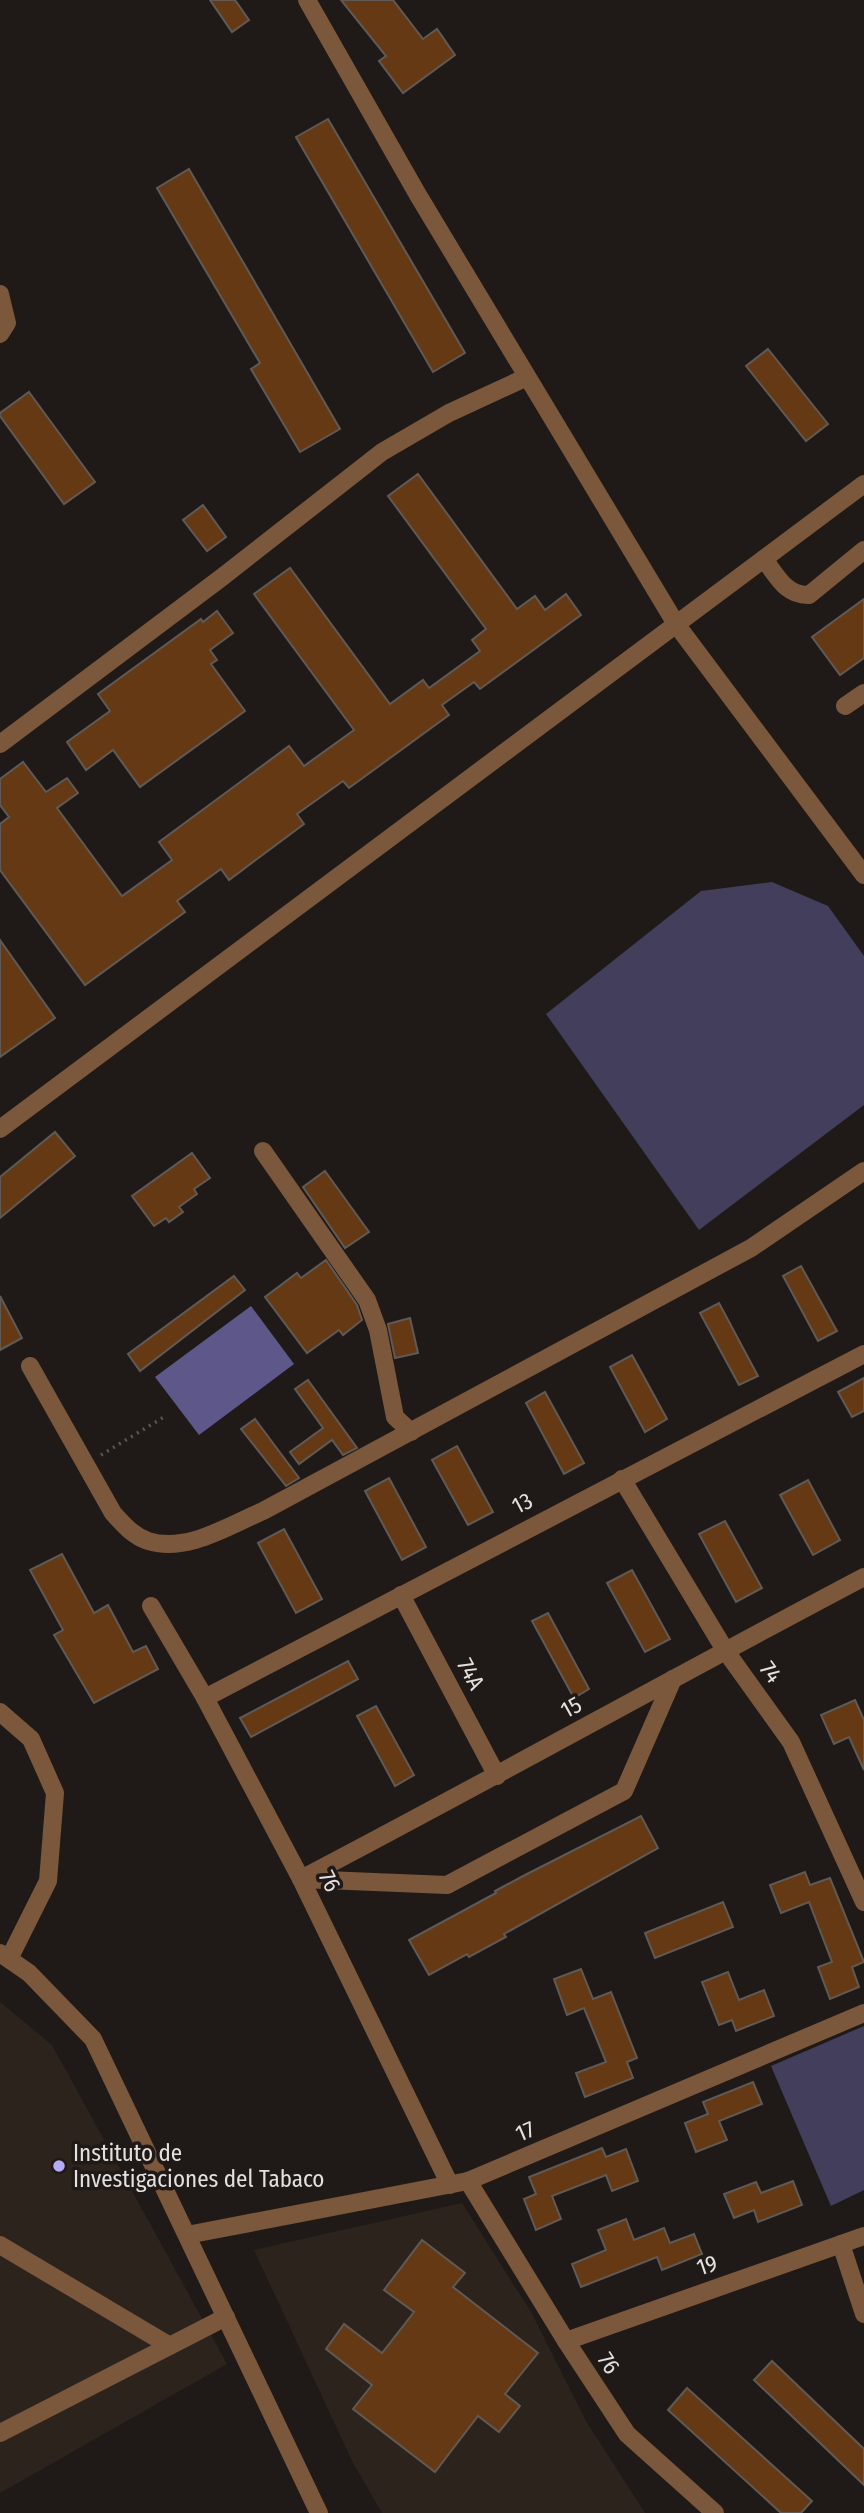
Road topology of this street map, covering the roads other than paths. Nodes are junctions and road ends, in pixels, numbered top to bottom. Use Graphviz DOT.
graph roads {
  1 [pos="307,0"];
  2 [pos="0,294"];
  3 [pos="0,334"];
  4 [pos="527,377"];
  5 [pos="864,484"];
  6 [pos="864,550"];
  7 [pos="764,559"];
  8 [pos="676,624"];
  9 [pos="864,694"];
  10 [pos="845,706"];
  11 [pos="0,744"];
  12 [pos="864,876"];
  13 [pos="0,1129"];
  14 [pos="263,1151"];
  15 [pos="864,1171"];
  16 [pos="864,1354"];
  17 [pos="30,1366"];
  18 [pos="411,1432"];
  19 [pos="622,1479"];
  20 [pos="864,1577"];
  21 [pos="401,1595"];
  22 [pos="151,1606"];
  23 [pos="725,1650"];
  24 [pos="673,1679"];
  25 [pos="205,1698"];
  26 [pos="0,1712"];
  27 [pos="498,1776"];
  28 [pos="301,1879"];
  29 [pos="864,1902"];
  30 [pos="4,1956"];
  31 [pos="864,2013"];
  32 [pos="459,2183"];
  33 [pos="187,2235"];
  34 [pos="864,2236"];
  35 [pos="841,2244"];
  36 [pos="0,2245"];
  37 [pos="864,2314"];
  38 [pos="226,2317"];
  39 [pos="566,2341"];
  40 [pos="170,2346"];
  41 [pos="0,2433"];
  42 [pos="319,2513"];
  43 [pos="715,2513"];
  1 -- 4 [label="street"];
  2 -- 3 [label="street"];
  4 -- 8 [label="street"];
  4 -- 11 [label="street"];
  5 -- 7 [label="street"];
  6 -- 7 [label="street"];
  7 -- 8 [label="street"];
  8 -- 12 [label="street"];
  8 -- 13 [label="street"];
  9 -- 10 [label="street"];
  14 -- 18 [label="street"];
  15 -- 18 [label="street"];
  16 -- 19 [label="street, 13"];
  17 -- 18 [label="street"];
  19 -- 21 [label="street, 13"];
  19 -- 23 [label="street, 74"];
  20 -- 23 [label="street, 15"];
  21 -- 25 [label="street, 13"];
  21 -- 27 [label="street, 74A"];
  22 -- 25 [label="street, 76"];
  23 -- 24 [label="street, 15"];
  23 -- 29 [label="street, 74"];
  24 -- 27 [label="street, 15"];
  24 -- 28 [label="street"];
  25 -- 28 [label="street, 76"];
  26 -- 30 [label="street"];
  27 -- 28 [label="street, 15"];
  28 -- 32 [label="street, 76"];
  30 -- 33 [label="street"];
  31 -- 32 [label="street, 17"];
  32 -- 33 [label="street, 17"];
  32 -- 39 [label="street, 76"];
  33 -- 38 [label="street"];
  34 -- 35 [label="street, 19"];
  35 -- 37 [label="street"];
  35 -- 39 [label="street, 19"];
  36 -- 40 [label="street"];
  38 -- 40 [label="street"];
  38 -- 42 [label="street"];
  39 -- 43 [label="street, 76"];
  40 -- 41 [label="street"];
}
